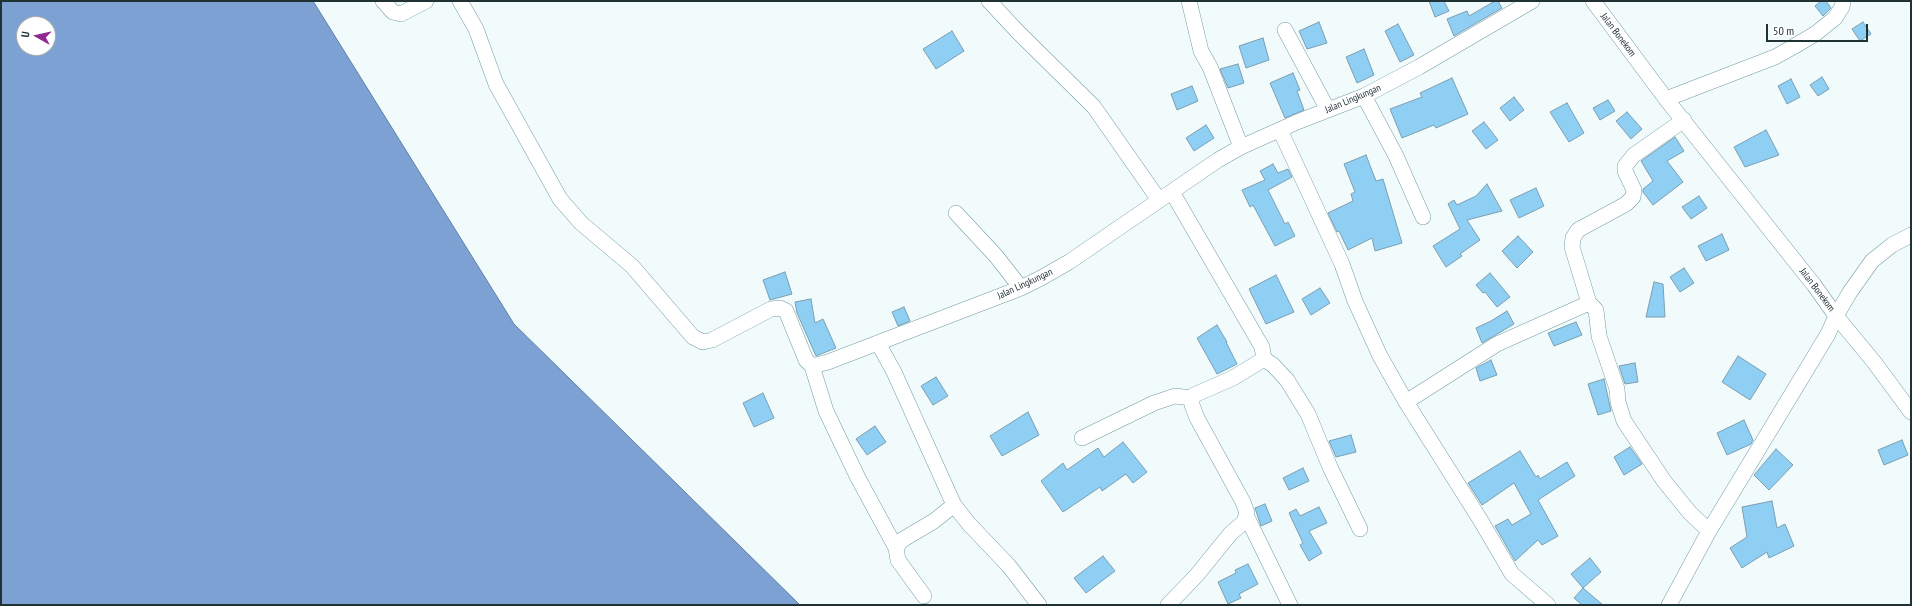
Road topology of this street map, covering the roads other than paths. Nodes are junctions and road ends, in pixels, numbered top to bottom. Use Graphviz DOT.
graph roads {
  1 [pos="383,1"];
  2 [pos="426,1"];
  3 [pos="460,1"];
  4 [pos="990,1"];
  5 [pos="1189,1"];
  6 [pos="1532,1"];
  7 [pos="1592,1"];
  8 [pos="1843,1"];
  9 [pos="1285,30"];
  10 [pos="1364,96"];
  11 [pos="1666,99"];
  12 [pos="1328,110"];
  13 [pos="1684,120"];
  14 [pos="1280,130"];
  15 [pos="1241,147"];
  16 [pos="1172,192"];
  17 [pos="1159,200"];
  18 [pos="956,213"];
  19 [pos="1423,217"];
  20 [pos="1911,235"];
  21 [pos="1021,288"];
  22 [pos="1589,304"];
  23 [pos="1836,316"];
  24 [pos="878,343"];
  25 [pos="1264,359"];
  26 [pos="812,366"];
  27 [pos="1192,398"];
  28 [pos="1406,402"];
  29 [pos="1909,407"];
  30 [pos="1082,438"];
  31 [pos="954,505"];
  32 [pos="1247,517"];
  33 [pos="1360,528"];
  34 [pos="1709,530"];
  35 [pos="896,548"];
  36 [pos="924,596"];
  37 [pos="1172,604"];
  38 [pos="1039,605"];
  39 [pos="1290,605"];
  40 [pos="1548,605"];
  41 [pos="1669,605"];
  1 -- 2 [label="street"];
  3 -- 26 [label="street"];
  4 -- 17 [label="street"];
  5 -- 15 [label="street"];
  6 -- 10 [label="street, Jalan Lingkungan"];
  7 -- 11 [label="street, Jalan Bonekom"];
  8 -- 11 [label="street"];
  9 -- 12 [label="street"];
  10 -- 12 [label="street, Jalan Lingkungan"];
  10 -- 19 [label="street"];
  11 -- 13 [label="street, Jalan Bonekom"];
  12 -- 14 [label="street, Jalan Lingkungan"];
  13 -- 22 [label="street"];
  13 -- 23 [label="street, Jalan Bonekom"];
  14 -- 15 [label="street, Jalan Lingkungan"];
  14 -- 28 [label="street"];
  15 -- 16 [label="street, Jalan Lingkungan"];
  16 -- 17 [label="street, Jalan Lingkungan"];
  16 -- 25 [label="street"];
  17 -- 21 [label="street, Jalan Lingkungan"];
  18 -- 21 [label="street"];
  20 -- 23 [label="street"];
  21 -- 24 [label="street, Jalan Lingkungan"];
  22 -- 28 [label="street"];
  22 -- 34 [label="street"];
  23 -- 29 [label="street"];
  23 -- 34 [label="street, Jalan Bonekom"];
  24 -- 26 [label="street, Jalan Lingkungan"];
  24 -- 31 [label="street"];
  25 -- 27 [label="street"];
  25 -- 33 [label="street"];
  26 -- 35 [label="street"];
  27 -- 30 [label="street"];
  27 -- 32 [label="street"];
  28 -- 40 [label="street"];
  31 -- 35 [label="street"];
  31 -- 38 [label="street"];
  32 -- 37 [label="street"];
  32 -- 39 [label="street"];
  34 -- 41 [label="street, Jalan Bonekom"];
  35 -- 36 [label="street"];
}
